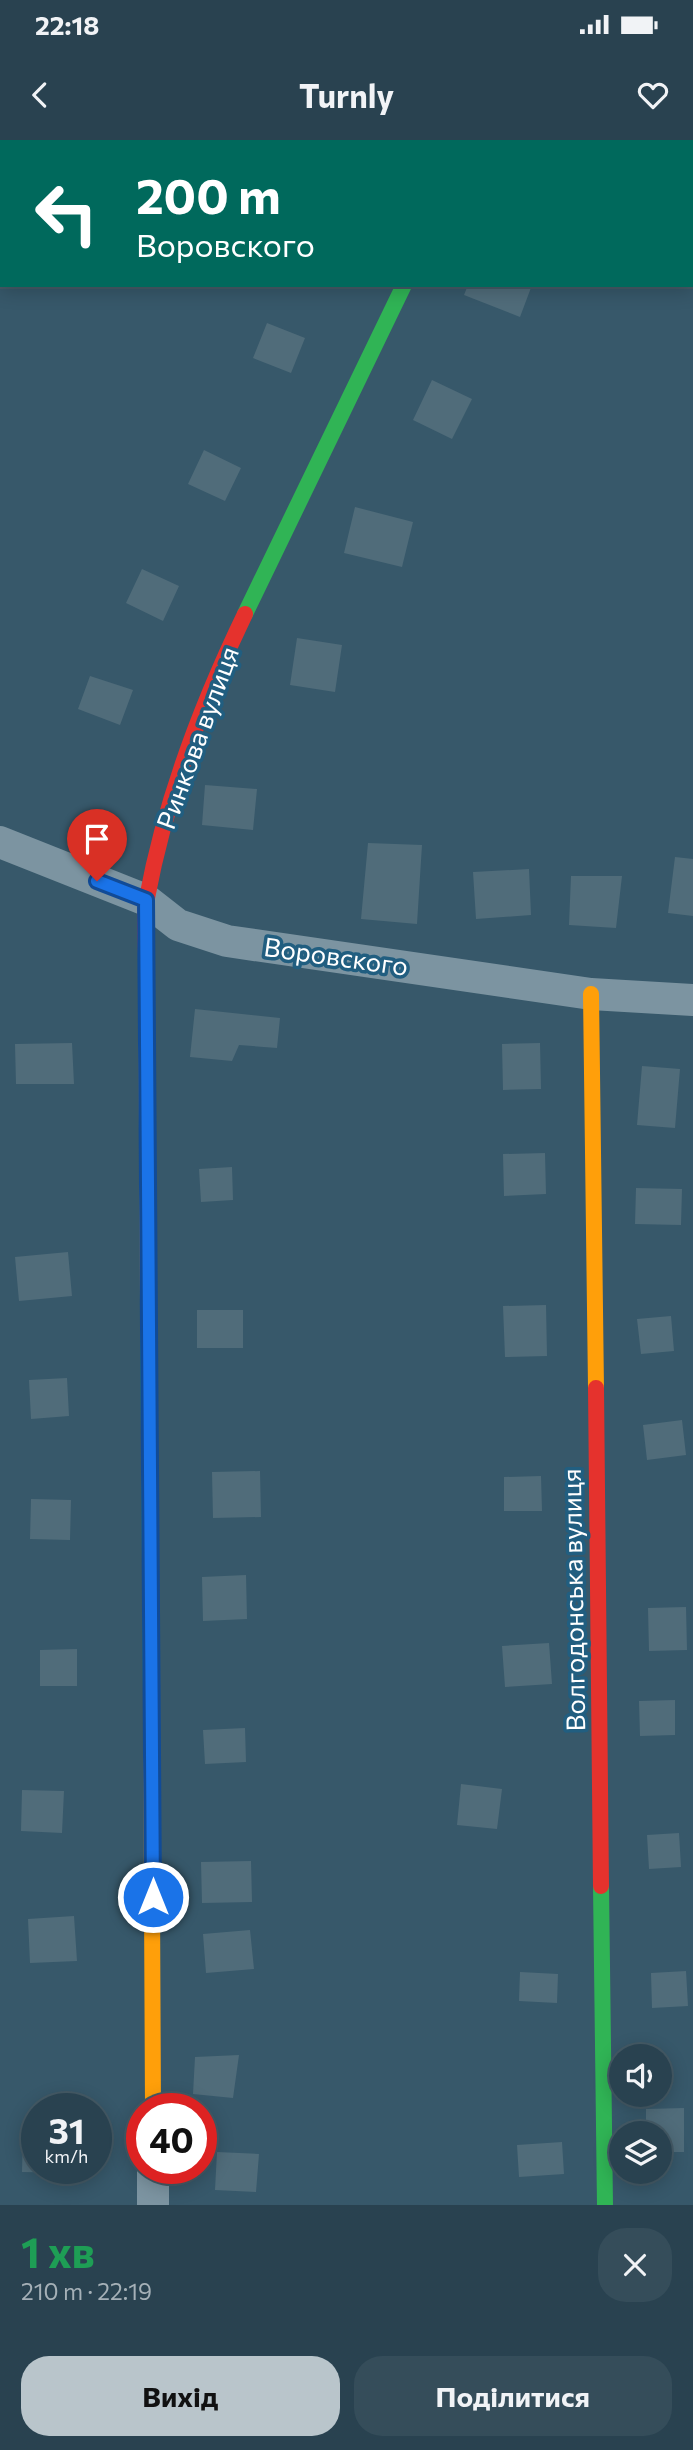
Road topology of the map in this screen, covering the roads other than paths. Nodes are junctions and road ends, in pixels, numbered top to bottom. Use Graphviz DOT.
graph roads {
  1 [pos="403,287"];
  2 [pos="0,842"];
  3 [pos="146,900"];
  4 [pos="591,994"];
  5 [pos="693,1000"];
  6 [pos="153,2093"];
  7 [pos="153,2184"];
  8 [pos="153,2205"];
  9 [pos="605,2205"];
  1 -- 3 [label="street, Ринкова вулиця"];
  2 -- 3 [label="street, Воровского"];
  3 -- 4 [label="street, Воровского"];
  3 -- 6 [label="street, Ринкова вулиця"];
  4 -- 5 [label="street, Воровского"];
  4 -- 9 [label="street, Волгодонська вулиця"];
  7 -- 8 [label="street"];
}
